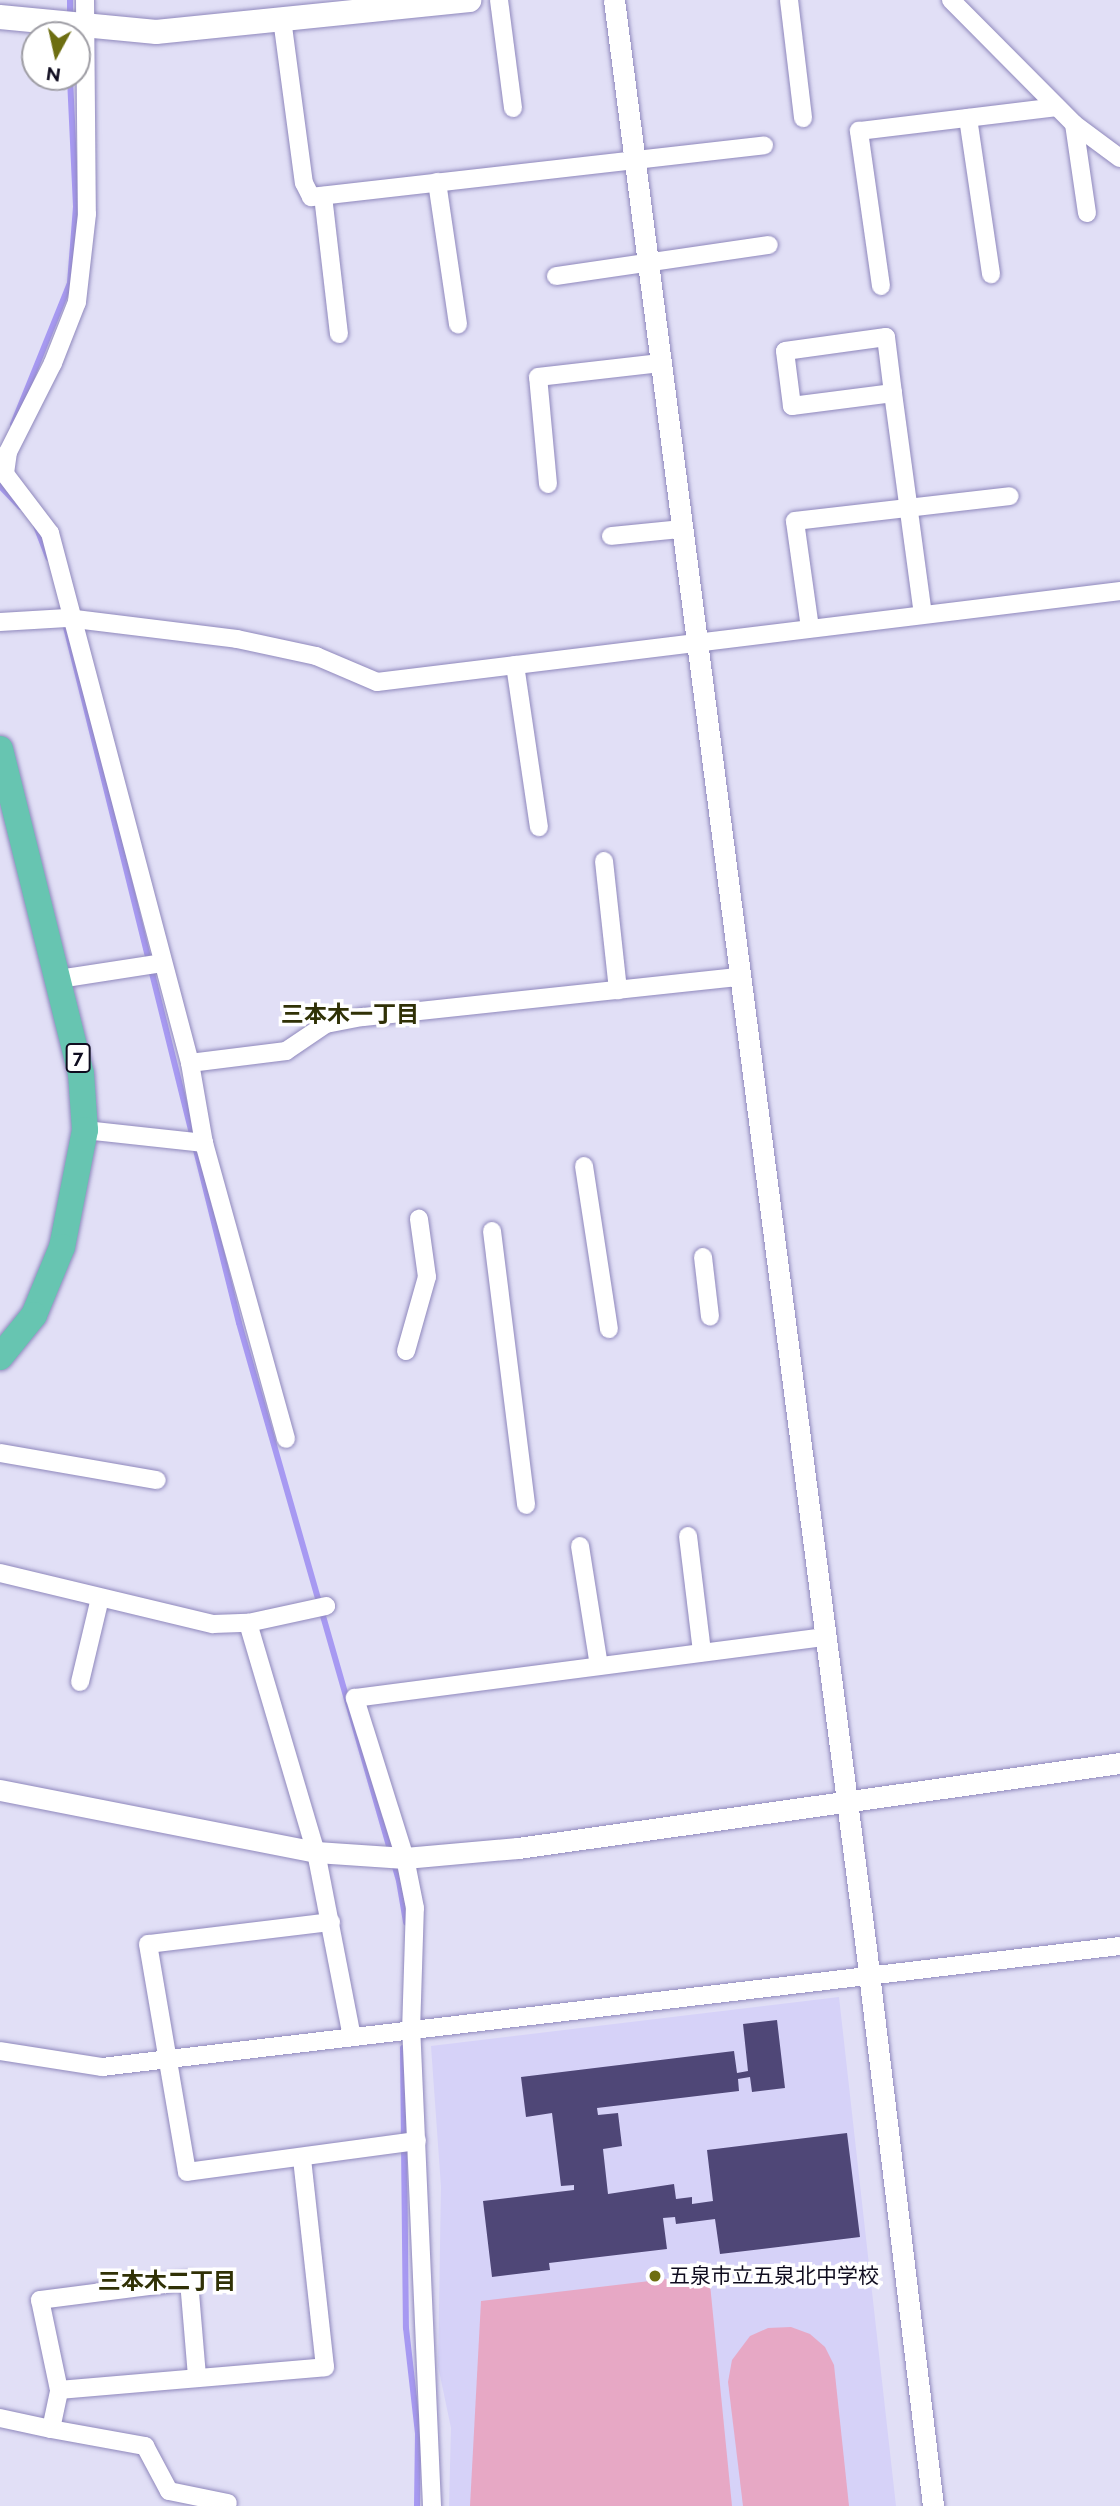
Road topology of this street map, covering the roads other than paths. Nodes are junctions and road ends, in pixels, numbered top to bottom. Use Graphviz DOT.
graph roads {
  1 [pos="85,0"];
  2 [pos="469,0"];
  3 [pos="499,0"];
  4 [pos="614,0"];
  5 [pos="789,0"];
  6 [pos="951,0"];
  7 [pos="0,17"];
  8 [pos="282,19"];
  9 [pos="35,21"];
  10 [pos="87,21"];
  11 [pos="91,27"];
  12 [pos="87,91"];
  13 [pos="1056,107"];
  14 [pos="513,108"];
  15 [pos="803,118"];
  16 [pos="968,118"];
  17 [pos="1074,124"];
  18 [pos="764,145"];
  19 [pos="1120,158"];
  20 [pos="634,159"];
  21 [pos="437,182"];
  22 [pos="323,196"];
  23 [pos="1087,213"];
  24 [pos="769,245"];
  25 [pos="647,261"];
  26 [pos="991,275"];
  27 [pos="556,276"];
  28 [pos="881,286"];
  29 [pos="458,324"];
  30 [pos="339,334"];
  31 [pos="660,363"];
  32 [pos="893,393"];
  33 [pos="548,484"];
  34 [pos="1010,496"];
  35 [pos="909,509"];
  36 [pos="681,529"];
  37 [pos="611,536"];
  38 [pos="1120,591"];
  39 [pos="923,614"];
  40 [pos="74,619"];
  41 [pos="0,622"];
  42 [pos="810,628"];
  43 [pos="695,642"];
  44 [pos="515,665"];
  45 [pos="0,749"];
  46 [pos="539,827"];
  47 [pos="604,861"];
  48 [pos="162,963"];
  49 [pos="738,977"];
  50 [pos="59,979"];
  51 [pos="618,990"];
  52 [pos="190,1063"];
  53 [pos="85,1130"];
  54 [pos="204,1143"];
  55 [pos="584,1166"];
  56 [pos="419,1219"];
  57 [pos="492,1231"];
  58 [pos="703,1256"];
  59 [pos="710,1317"];
  60 [pos="609,1329"];
  61 [pos="406,1352"];
  62 [pos="0,1357"];
  63 [pos="286,1439"];
  64 [pos="0,1453"];
  65 [pos="157,1480"];
  66 [pos="526,1505"];
  67 [pos="688,1536"];
  68 [pos="580,1546"];
  69 [pos="0,1573"];
  70 [pos="100,1598"];
  71 [pos="326,1606"];
  72 [pos="248,1623"];
  73 [pos="822,1637"];
  74 [pos="702,1652"];
  75 [pos="599,1666"];
  76 [pos="80,1682"];
  77 [pos="1120,1763"];
  78 [pos="0,1790"];
  79 [pos="843,1802"];
  80 [pos="316,1852"];
  81 [pos="405,1858"];
  82 [pos="331,1923"];
  83 [pos="1120,1945"];
  84 [pos="868,1975"];
  85 [pos="411,2032"];
  86 [pos="352,2037"];
  87 [pos="0,2051"];
  88 [pos="169,2061"];
  89 [pos="417,2141"];
  90 [pos="302,2158"];
  91 [pos="197,2376"];
  92 [pos="59,2390"];
  93 [pos="0,2418"];
  94 [pos="51,2429"];
  95 [pos="228,2503"];
  96 [pos="432,2506"];
  97 [pos="933,2506"];
  1 -- 10 [label="street"];
  2 -- 8 [label="main road"];
  3 -- 14 [label="street"];
  4 -- 20 [label="street"];
  5 -- 15 [label="street"];
  6 -- 13 [label="street"];
  7 -- 9 [label="main road"];
  8 -- 11 [label="main road"];
  8 -- 22 [label="street"];
  12 -- 40 [label="street"];
  13 -- 16 [label="street"];
  13 -- 17 [label="street"];
  16 -- 26 [label="street"];
  16 -- 28 [label="street"];
  17 -- 19 [label="street"];
  17 -- 23 [label="street"];
  18 -- 20 [label="street"];
  20 -- 21 [label="street"];
  20 -- 25 [label="street"];
  21 -- 22 [label="street"];
  21 -- 29 [label="street"];
  22 -- 30 [label="street"];
  24 -- 25 [label="street"];
  25 -- 27 [label="street"];
  25 -- 31 [label="street"];
  31 -- 33 [label="street"];
  31 -- 36 [label="street"];
  32 -- 32 [label="street"];
  32 -- 35 [label="street"];
  34 -- 35 [label="street"];
  35 -- 39 [label="street"];
  35 -- 42 [label="street"];
  36 -- 37 [label="street"];
  36 -- 43 [label="street"];
  38 -- 39 [label="street"];
  39 -- 42 [label="street"];
  40 -- 41 [label="street"];
  40 -- 44 [label="street"];
  40 -- 48 [label="street"];
  42 -- 43 [label="street"];
  43 -- 44 [label="street"];
  43 -- 49 [label="street"];
  44 -- 46 [label="street"];
  45 -- 50 [label="main road, 7"];
  47 -- 51 [label="street"];
  48 -- 50 [label="street"];
  48 -- 52 [label="street"];
  49 -- 51 [label="street"];
  49 -- 73 [label="street"];
  50 -- 53 [label="main road, 7"];
  51 -- 52 [label="street"];
  52 -- 54 [label="street"];
  53 -- 54 [label="street"];
  53 -- 62 [label="main road, 7"];
  54 -- 63 [label="street"];
  55 -- 60 [label="street"];
  56 -- 61 [label="street"];
  57 -- 66 [label="street"];
  58 -- 59 [label="street"];
  64 -- 65 [label="street"];
  67 -- 74 [label="street"];
  68 -- 75 [label="street"];
  69 -- 70 [label="street"];
  70 -- 72 [label="street"];
  70 -- 76 [label="street"];
  71 -- 72 [label="street"];
  72 -- 80 [label="street"];
  73 -- 74 [label="street"];
  73 -- 79 [label="street"];
  74 -- 75 [label="street"];
  75 -- 81 [label="street"];
  77 -- 79 [label="street"];
  78 -- 80 [label="street"];
  79 -- 81 [label="street"];
  79 -- 84 [label="street"];
  80 -- 81 [label="street"];
  80 -- 82 [label="street"];
  81 -- 85 [label="street"];
  82 -- 86 [label="street"];
  82 -- 88 [label="street"];
  83 -- 84 [label="street"];
  84 -- 85 [label="street"];
  84 -- 97 [label="street"];
  85 -- 86 [label="street"];
  85 -- 89 [label="street"];
  86 -- 88 [label="street"];
  87 -- 88 [label="street"];
  88 -- 90 [label="street"];
  89 -- 90 [label="street"];
  89 -- 96 [label="street"];
  90 -- 91 [label="street"];
  91 -- 92 [label="street"];
  91 -- 92 [label="street"];
  92 -- 94 [label="street"];
  93 -- 94 [label="street"];
  94 -- 95 [label="street"];
}
